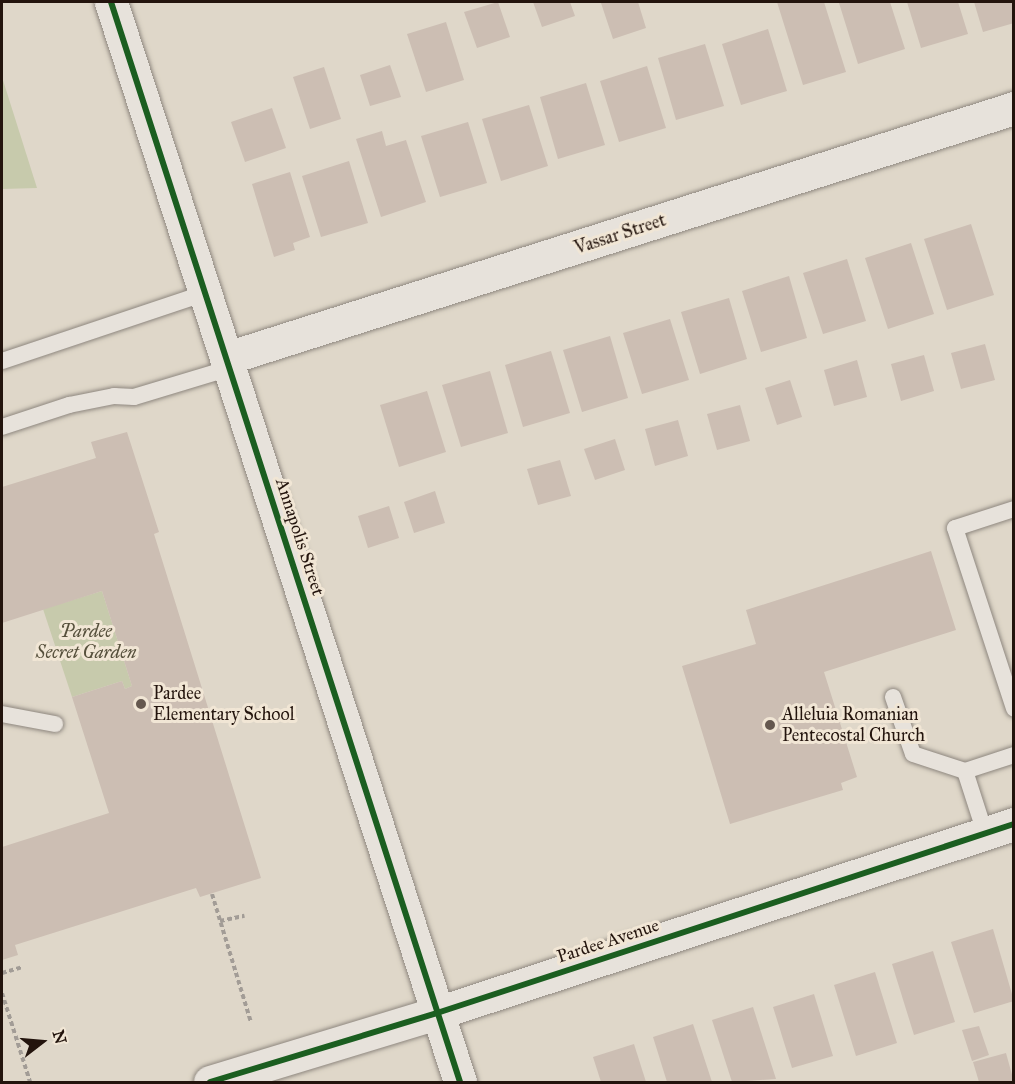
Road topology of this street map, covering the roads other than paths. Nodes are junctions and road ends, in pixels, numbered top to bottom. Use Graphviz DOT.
graph roads {
  1 [pos="111,2"];
  2 [pos="1014,108"];
  3 [pos="205,292"];
  4 [pos="2,361"];
  5 [pos="228,363"];
  6 [pos="2,427"];
  7 [pos="1014,510"];
  8 [pos="893,697"];
  9 [pos="1014,709"];
  10 [pos="2,714"];
  11 [pos="55,724"];
  12 [pos="1014,755"];
  13 [pos="965,771"];
  14 [pos="999,829"];
  15 [pos="437,1012"];
  16 [pos="210,1083"];
  17 [pos="460,1083"];
  1 -- 3 [label="street, Annapolis Street"];
  2 -- 5 [label="street, Vassar Street"];
  3 -- 4 [label="lane"];
  3 -- 5 [label="street, Annapolis Street"];
  5 -- 6 [label="lane"];
  5 -- 15 [label="street, Annapolis Street"];
  7 -- 9 [label="lane"];
  8 -- 13 [label="lane"];
  10 -- 11 [label="lane"];
  12 -- 13 [label="lane"];
  13 -- 14 [label="lane"];
  14 -- 15 [label="street, Pardee Avenue"];
  15 -- 16 [label="street, Pardee Avenue"];
  15 -- 17 [label="street, Annapolis Street"];
}
